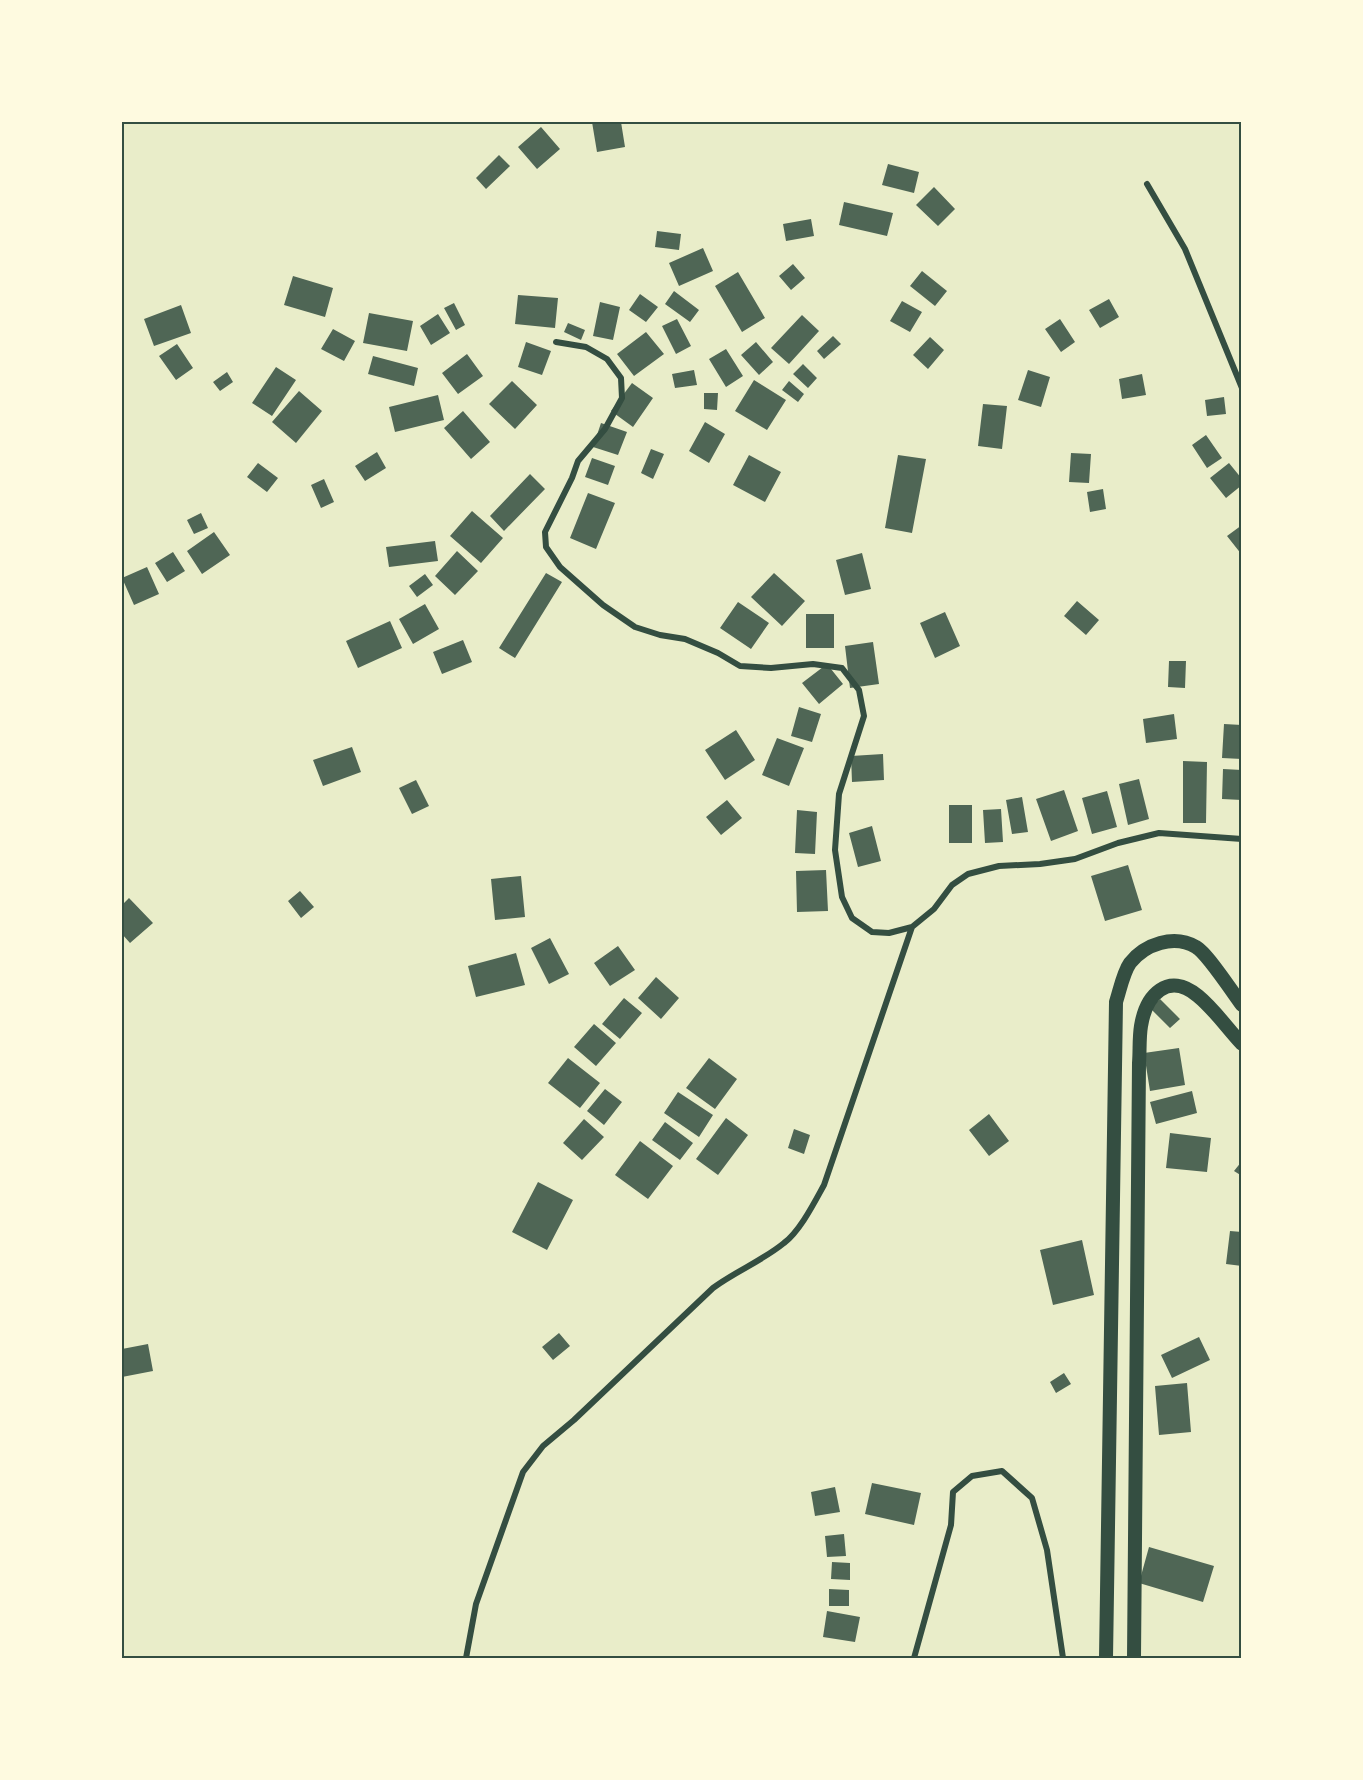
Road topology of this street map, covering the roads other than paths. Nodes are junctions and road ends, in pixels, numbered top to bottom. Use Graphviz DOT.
graph roads {
  1 [pos="1147,184"];
  2 [pos="556,342"];
  3 [pos="1242,388"];
  4 [pos="1242,839"];
  5 [pos="912,927"];
  6 [pos="1242,1005"];
  7 [pos="1242,1044"];
  8 [pos="466,1659"];
  9 [pos="914,1659"];
  10 [pos="1063,1659"];
  11 [pos="1106,1659"];
  12 [pos="1134,1659"];
  1 -- 3 [label="street"];
  2 -- 5 [label="street"];
  4 -- 5 [label="street"];
  5 -- 8 [label="street"];
  6 -- 11 [label="main road"];
  7 -- 12 [label="main road"];
  9 -- 10 [label="street"];
}
